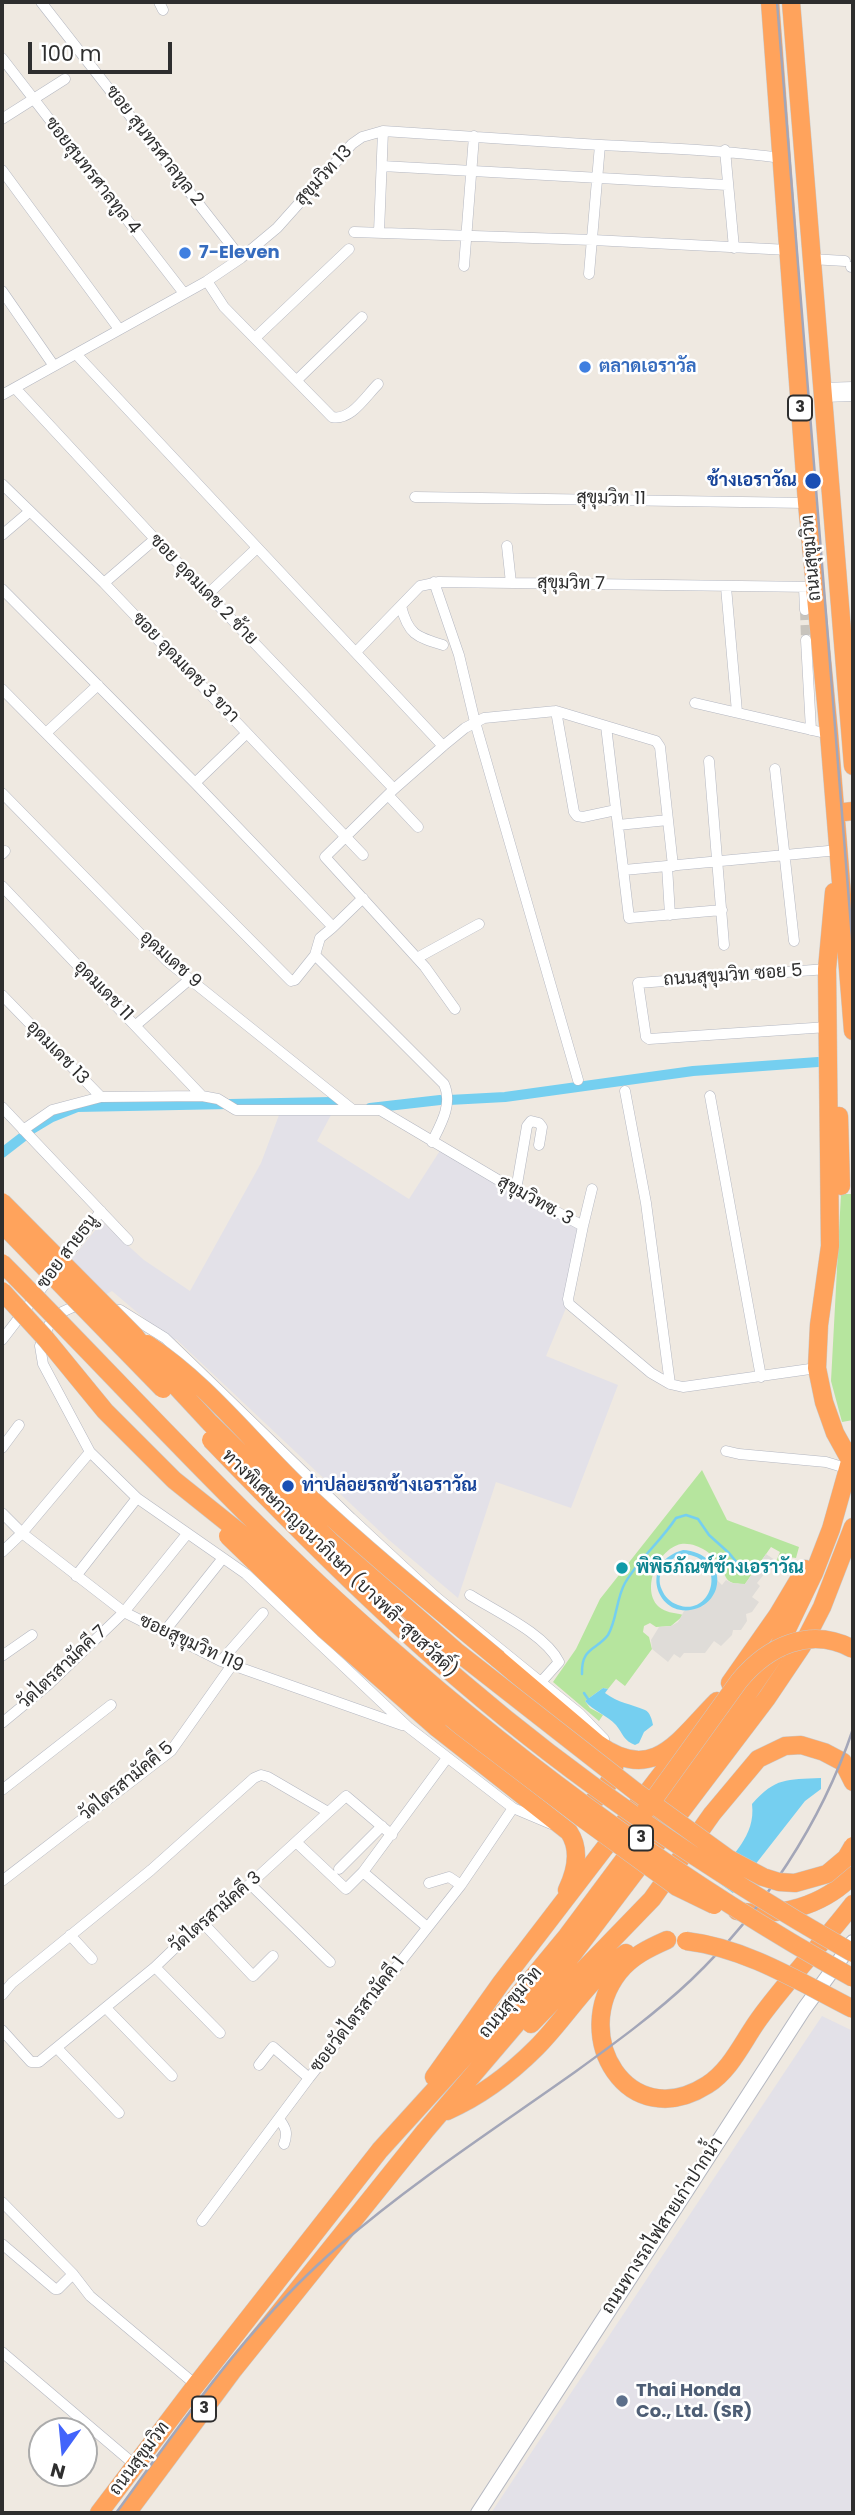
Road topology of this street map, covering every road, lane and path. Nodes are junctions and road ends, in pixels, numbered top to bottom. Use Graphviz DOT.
graph roads {
  1 [pos="41,2"];
  2 [pos="770,2"];
  3 [pos="791,2"];
  4 [pos="2,58"];
  5 [pos="65,79"];
  6 [pos="33,101"];
  7 [pos="2,119"];
  8 [pos="383,131"];
  9 [pos="474,136"];
  10 [pos="600,145"];
  11 [pos="725,150"];
  12 [pos="782,158"];
  13 [pos="382,166"];
  14 [pos="2,170"];
  15 [pos="471,170"];
  16 [pos="598,176"];
  17 [pos="727,185"];
  18 [pos="354,232"];
  19 [pos="379,232"];
  20 [pos="466,236"];
  21 [pos="593,240"];
  22 [pos="349,248"];
  23 [pos="734,248"];
  24 [pos="789,250"];
  25 [pos="242,258"];
  26 [pos="811,262"];
  27 [pos="850,264"];
  28 [pos="464,266"];
  29 [pos="589,274"];
  30 [pos="207,281"];
  31 [pos="2,291"];
  32 [pos="183,292"];
  33 [pos="362,317"];
  34 [pos="119,329"];
  35 [pos="255,338"];
  36 [pos="76,354"];
  37 [pos="54,366"];
  38 [pos="297,380"];
  39 [pos="377,384"];
  40 [pos="853,387"];
  41 [pos="15,388"];
  42 [pos="822,393"];
  43 [pos="2,395"];
  44 [pos="853,396"];
  45 [pos="2,485"];
  46 [pos="415,497"];
  47 [pos="807,503"];
  48 [pos="29,512"];
  49 [pos="2,534"];
  50 [pos="155,539"];
  51 [pos="508,546"];
  52 [pos="257,548"];
  53 [pos="434,582"];
  54 [pos="104,583"];
  55 [pos="510,583"];
  56 [pos="726,587"];
  57 [pos="809,587"];
  58 [pos="2,589"];
  59 [pos="208,594"];
  60 [pos="401,606"];
  61 [pos="805,610"];
  62 [pos="806,640"];
  63 [pos="443,645"];
  64 [pos="356,652"];
  65 [pos="98,685"];
  66 [pos="2,689"];
  67 [pos="695,703"];
  68 [pos="556,711"];
  69 [pos="737,712"];
  70 [pos="851,712"];
  71 [pos="475,722"];
  72 [pos="606,726"];
  73 [pos="811,730"];
  74 [pos="46,733"];
  75 [pos="247,733"];
  76 [pos="830,734"];
  77 [pos="443,746"];
  78 [pos="709,761"];
  79 [pos="853,766"];
  80 [pos="775,769"];
  81 [pos="195,783"];
  82 [pos="391,792"];
  83 [pos="2,793"];
  84 [pos="617,810"];
  85 [pos="845,812"];
  86 [pos="668,821"];
  87 [pos="618,825"];
  88 [pos="418,827"];
  89 [pos="346,836"];
  90 [pos="363,855"];
  91 [pos="784,856"];
  92 [pos="839,857"];
  93 [pos="718,863"];
  94 [pos="670,866"];
  95 [pos="624,870"];
  96 [pos="2,886"];
  97 [pos="363,898"];
  98 [pos="722,910"];
  99 [pos="670,915"];
  100 [pos="479,925"];
  101 [pos="332,928"];
  102 [pos="794,941"];
  103 [pos="724,945"];
  104 [pos="315,956"];
  105 [pos="417,958"];
  106 [pos="827,969"];
  107 [pos="190,979"];
  108 [pos="2,995"];
  109 [pos="455,1009"];
  110 [pos="136,1026"];
  111 [pos="828,1027"];
  112 [pos="853,1031"];
  113 [pos="578,1080"];
  114 [pos="625,1091"];
  115 [pos="202,1096"];
  116 [pos="710,1096"];
  117 [pos="101,1097"];
  118 [pos="2,1107"];
  119 [pos="350,1108"];
  120 [pos="232,1109"];
  121 [pos="23,1130"];
  122 [pos="432,1142"];
  123 [pos="539,1145"];
  124 [pos="592,1189"];
  125 [pos="516,1190"];
  126 [pos="2,1202"];
  127 [pos="101,1211"];
  128 [pos="2,1224"];
  129 [pos="583,1226"];
  130 [pos="128,1240"];
  131 [pos="2,1263"];
  132 [pos="2,1291"];
  133 [pos="135,1336"];
  134 [pos="2,1340"];
  135 [pos="817,1368"];
  136 [pos="761,1377"];
  137 [pos="670,1384"];
  138 [pos="19,1425"];
  139 [pos="2,1448"];
  140 [pos="726,1451"];
  141 [pos="90,1452"];
  142 [pos="852,1457"];
  143 [pos="174,1480"];
  144 [pos="843,1490"];
  145 [pos="137,1498"];
  146 [pos="2,1513"];
  147 [pos="351,1518"];
  148 [pos="853,1527"];
  149 [pos="22,1533"];
  150 [pos="187,1534"];
  151 [pos="2,1552"];
  152 [pos="223,1558"];
  153 [pos="406,1570"];
  154 [pos="246,1574"];
  155 [pos="76,1576"];
  156 [pos="470,1595"];
  157 [pos="124,1612"];
  158 [pos="263,1614"];
  159 [pos="349,1625"];
  160 [pos="164,1632"];
  161 [pos="32,1635"];
  162 [pos="326,1649"];
  163 [pos="853,1649"];
  164 [pos="2,1656"];
  165 [pos="221,1661"];
  166 [pos="232,1665"];
  167 [pos="541,1682"];
  168 [pos="717,1701"];
  169 [pos="111,1705"];
  170 [pos="3,1719"];
  171 [pos="408,1727"];
  172 [pos="614,1756"];
  173 [pos="447,1758"];
  174 [pos="853,1782"];
  175 [pos="2,1790"];
  176 [pos="513,1808"];
  177 [pos="328,1812"];
  178 [pos="382,1826"];
  179 [pos="569,1832"];
  180 [pos="392,1835"];
  181 [pos="296,1842"];
  182 [pos="853,1846"];
  183 [pos="339,1869"];
  184 [pos="363,1872"];
  185 [pos="853,1875"];
  186 [pos="2,1881"];
  187 [pos="429,1883"];
  188 [pos="250,1884"];
  189 [pos="461,1885"];
  190 [pos="853,1904"];
  191 [pos="559,1909"];
  192 [pos="202,1922"];
  193 [pos="427,1927"];
  194 [pos="70,1935"];
  195 [pos="667,1940"];
  196 [pos="853,1942"];
  197 [pos="853,1953"];
  198 [pos="273,1956"];
  199 [pos="92,1959"];
  200 [pos="330,1962"];
  201 [pos="155,1967"];
  202 [pos="853,1978"];
  203 [pos="2,1995"];
  204 [pos="814,1995"];
  205 [pos="106,2008"];
  206 [pos="853,2009"];
  207 [pos="853,2016"];
  208 [pos="2,2029"];
  209 [pos="220,2033"];
  210 [pos="463,2038"];
  211 [pos="57,2048"];
  212 [pos="259,2066"];
  213 [pos="172,2076"];
  214 [pos="309,2078"];
  215 [pos="457,2094"];
  216 [pos="119,2113"];
  217 [pos="440,2113"];
  218 [pos="279,2119"];
  219 [pos="284,2144"];
  220 [pos="380,2150"];
  221 [pos="2,2202"];
  222 [pos="202,2221"];
  223 [pos="2,2244"];
  224 [pos="73,2274"];
  225 [pos="267,2294"];
  226 [pos="283,2307"];
  227 [pos="2,2352"];
  228 [pos="196,2385"];
  229 [pos="135,2465"];
  230 [pos="99,2513"];
  231 [pos="127,2513"];
  232 [pos="478,2513"];
  1 -- 25 [label="street, ซอย สุนทรศาลทูล 2"];
  2 -- 12 [label="highway, ถนนสุขุมวิท / 3"];
  3 -- 26 [label="highway, ถนนสุขุมวิท / 3"];
  4 -- 6 [label="street, ซอยสุนทรศาลทูล 4"];
  5 -- 6 [label="street"];
  6 -- 7 [label="street"];
  6 -- 32 [label="street, ซอยสุนทรศาลทูล 4"];
  8 -- 9 [label="street, สุขุมวิท 13"];
  8 -- 13 [label="street"];
  8 -- 25 [label="street, สุขุมวิท 13"];
  9 -- 10 [label="street, สุขุมวิท 13"];
  9 -- 15 [label="street"];
  10 -- 11 [label="street, สุขุมวิท 13"];
  10 -- 16 [label="street"];
  11 -- 12 [label="street, สุขุมวิท 13"];
  11 -- 17 [label="street"];
  12 -- 24 [label="highway, ถนนสุขุมวิท / 3"];
  13 -- 15 [label="street"];
  13 -- 19 [label="street"];
  14 -- 34 [label="street"];
  15 -- 16 [label="street"];
  15 -- 20 [label="street"];
  16 -- 17 [label="street"];
  16 -- 21 [label="street"];
  17 -- 23 [label="street"];
  18 -- 19 [label="street"];
  19 -- 20 [label="street"];
  20 -- 21 [label="street"];
  20 -- 28 [label="street"];
  21 -- 23 [label="street"];
  21 -- 29 [label="street"];
  22 -- 35 [label="street"];
  23 -- 24 [label="street"];
  24 -- 47 [label="highway, ถนนสุขุมวิท / 3"];
  25 -- 30 [label="street, สุขุมวิท 13"];
  26 -- 27 [label="street"];
  26 -- 42 [label="highway, ถนนสุขุมวิท / 3"];
  30 -- 32 [label="street, สุขุมวิท 13"];
  30 -- 35 [label="street"];
  31 -- 37 [label="street"];
  32 -- 34 [label="street, สุขุมวิท 13"];
  33 -- 38 [label="street"];
  34 -- 36 [label="street, สุขุมวิท 13"];
  35 -- 38 [label="street"];
  36 -- 37 [label="street, สุขุมวิท 13"];
  36 -- 52 [label="street"];
  37 -- 41 [label="street, สุขุมวิท 13"];
  38 -- 39 [label="street"];
  40 -- 42 [label="street"];
  41 -- 43 [label="street, สุขุมวิท 13"];
  41 -- 50 [label="street, ซอย อุดมเดช 2 ซ้าย"];
  42 -- 44 [label="street"];
  42 -- 70 [label="highway, ถนนสุขุมวิท / 3"];
  45 -- 48 [label="street, ซอย อุดมเดช 3 ขวา"];
  46 -- 47 [label="street, สุขุมวิท 11"];
  47 -- 57 [label="highway, ถนนสุขุมวิท / 3"];
  48 -- 49 [label="street"];
  48 -- 54 [label="street, ซอย อุดมเดช 3 ขวา"];
  50 -- 54 [label="street"];
  50 -- 59 [label="street, ซอย อุดมเดช 2 ซ้าย"];
  51 -- 55 [label="street"];
  52 -- 59 [label="street"];
  52 -- 64 [label="street"];
  53 -- 55 [label="street, สุขุมวิท 7"];
  53 -- 60 [label="street"];
  53 -- 71 [label="street"];
  54 -- 75 [label="street, ซอย อุดมเดช 3 ขวา"];
  55 -- 56 [label="street, สุขุมวิท 7"];
  56 -- 57 [label="street, สุขุมวิท 7"];
  56 -- 69 [label="street"];
  57 -- 61 [label="street"];
  57 -- 76 [label="highway, ถนนสุขุมวิท / 3"];
  58 -- 65 [label="street"];
  59 -- 82 [label="street, ซอย อุดมเดช 2 ซ้าย"];
  60 -- 63 [label="street"];
  60 -- 64 [label="street"];
  62 -- 73 [label="street"];
  64 -- 77 [label="street"];
  65 -- 74 [label="street"];
  65 -- 81 [label="street"];
  66 -- 74 [label="street"];
  67 -- 69 [label="street"];
  68 -- 71 [label="street"];
  68 -- 72 [label="street"];
  68 -- 84 [label="street"];
  69 -- 73 [label="street"];
  70 -- 79 [label="highway, ถนนสุขุมวิท / 3"];
  71 -- 77 [label="street"];
  71 -- 113 [label="street"];
  72 -- 84 [label="street"];
  72 -- 86 [label="street"];
  73 -- 76 [label="street"];
  74 -- 104 [label="street"];
  75 -- 81 [label="street"];
  75 -- 89 [label="street, ซอย อุดมเดช 3 ขวา"];
  76 -- 85 [label="highway, ถนนสุขุมวิท / 3"];
  77 -- 82 [label="street"];
  78 -- 93 [label="street"];
  80 -- 91 [label="street"];
  81 -- 101 [label="street"];
  82 -- 88 [label="street, ซอย อุดมเดช 2 ซ้าย"];
  82 -- 89 [label="street"];
  83 -- 107 [label="street, อุดมเดช 9"];
  84 -- 87 [label="street"];
  85 -- 92 [label="highway, ถนนสุขุมวิท / 3"];
  86 -- 87 [label="street"];
  86 -- 94 [label="street"];
  87 -- 95 [label="street"];
  89 -- 90 [label="street, ซอย อุดมเดช 3 ขวา"];
  89 -- 97 [label="street"];
  91 -- 92 [label="street"];
  91 -- 93 [label="street"];
  91 -- 102 [label="street"];
  92 -- 106 [label="highway"];
  92 -- 112 [label="highway, ถนนสุขุมวิท / 3"];
  92 -- 142 [label="highway"];
  93 -- 94 [label="street"];
  93 -- 98 [label="street"];
  94 -- 95 [label="street"];
  94 -- 99 [label="street"];
  95 -- 99 [label="street"];
  96 -- 110 [label="street, อุดมเดช 11"];
  97 -- 101 [label="street"];
  97 -- 105 [label="street"];
  98 -- 99 [label="street"];
  98 -- 103 [label="street"];
  100 -- 105 [label="street"];
  101 -- 104 [label="street"];
  104 -- 122 [label="street"];
  105 -- 109 [label="street"];
  106 -- 111 [label="highway"];
  106 -- 111 [label="street, ถนนสุขุมวิท ซอย 5"];
  107 -- 110 [label="street"];
  107 -- 119 [label="street, อุดมเดช 9"];
  108 -- 117 [label="street, อุดมเดช 13"];
  110 -- 115 [label="street, อุดมเดช 11"];
  111 -- 135 [label="highway"];
  114 -- 137 [label="street"];
  115 -- 117 [label="street, อุดมเดช 13"];
  115 -- 120 [label="street, อุดมเดช 13"];
  116 -- 136 [label="street"];
  117 -- 121 [label="street"];
  118 -- 121 [label="street, ซอย สายธนู"];
  119 -- 120 [label="street, สุขุมวิทซ. 3"];
  119 -- 122 [label="street, สุขุมวิทซ. 3"];
  121 -- 127 [label="street, ซอย สายธนู"];
  122 -- 125 [label="street, สุขุมวิทซ. 3"];
  123 -- 125 [label="street"];
  124 -- 129 [label="street"];
  125 -- 129 [label="street, สุขุมวิทซ. 3"];
  126 -- 133 [label="highway, bridge"];
  127 -- 130 [label="street"];
  127 -- 134 [label="street, ซอย สายธนู"];
  128 -- 197 [label="highway, ทางพิเศษกาญจนาภิเษก (บางพลี-สุขสวัสดิ์), bridge"];
  129 -- 137 [label="street, สุขุมวิทซ. 3"];
  131 -- 202 [label="highway, ทางพิเศษกาญจนาภิเษก (บางพลี-สุขสวัสดิ์), bridge"];
  132 -- 143 [label="highway, bridge"];
  133 -- 172 [label="highway, bridge"];
  133 -- 182 [label="highway, bridge"];
  135 -- 136 [label="street"];
  135 -- 142 [label="highway"];
  136 -- 137 [label="street"];
  138 -- 139 [label="street"];
  140 -- 142 [label="street"];
  141 -- 145 [label="street"];
  141 -- 147 [label="street"];
  141 -- 149 [label="street"];
  142 -- 144 [label="highway, ถนนสุขุมวิท / 3"];
  143 -- 179 [label="highway, bridge"];
  143 -- 185 [label="highway, bridge"];
  144 -- 168 [label="highway"];
  144 -- 220 [label="highway, ถนนสุขุมวิท / 3"];
  145 -- 150 [label="street"];
  145 -- 155 [label="street"];
  146 -- 149 [label="street, ซอยสุขุมวิท 119"];
  147 -- 153 [label="street"];
  147 -- 154 [label="street"];
  148 -- 215 [label="highway, ถนนสุขุมวิท / 3"];
  149 -- 151 [label="street"];
  149 -- 155 [label="street, ซอยสุขุมวิท 119"];
  150 -- 152 [label="street"];
  150 -- 157 [label="street, วัดไตรสามัคคี 7"];
  152 -- 154 [label="street"];
  152 -- 160 [label="street"];
  153 -- 159 [label="street"];
  153 -- 167 [label="street"];
  154 -- 162 [label="street"];
  155 -- 157 [label="street, ซอยสุขุมวิท 119"];
  156 -- 167 [label="street"];
  157 -- 160 [label="street, ซอยสุขุมวิท 119"];
  157 -- 170 [label="street, วัดไตรสามัคคี 7"];
  158 -- 165 [label="street"];
  159 -- 162 [label="street"];
  159 -- 172 [label="highway"];
  160 -- 165 [label="street, ซอยสุขุมวิท 119"];
  161 -- 164 [label="street"];
  162 -- 171 [label="street"];
  163 -- 210 [label="highway, bridge"];
  165 -- 166 [label="street, ซอยสุขุมวิท 119"];
  166 -- 171 [label="street, ซอยสุขุมวิท 119"];
  166 -- 186 [label="street, วัดไตรสามัคคี 5"];
  167 -- 172 [label="street"];
  168 -- 172 [label="highway"];
  168 -- 191 [label="highway"];
  169 -- 175 [label="street"];
  171 -- 173 [label="street"];
  173 -- 176 [label="street"];
  173 -- 180 [label="street"];
  174 -- 215 [label="highway"];
  176 -- 179 [label="street"];
  176 -- 189 [label="street, ซอยวัดไตรสามัคคี 1"];
  177 -- 178 [label="street, วัดไตรสามัคคี 3"];
  177 -- 181 [label="street, วัดไตรสามัคคี 3"];
  177 -- 194 [label="street"];
  178 -- 180 [label="street, วัดไตรสามัคคี 3"];
  178 -- 183 [label="street"];
  179 -- 191 [label="highway"];
  180 -- 184 [label="street"];
  181 -- 184 [label="street"];
  181 -- 188 [label="street, วัดไตรสามัคคี 3"];
  184 -- 193 [label="street"];
  187 -- 189 [label="street"];
  188 -- 192 [label="street, วัดไตรสามัคคี 3"];
  188 -- 200 [label="street"];
  189 -- 193 [label="street, ซอยวัดไตรสามัคคี 1"];
  190 -- 195 [label="highway"];
  191 -- 210 [label="highway"];
  192 -- 198 [label="street"];
  192 -- 201 [label="street, วัดไตรสามัคคี 3"];
  193 -- 214 [label="street, ซอยวัดไตรสามัคคี 1"];
  194 -- 199 [label="street"];
  194 -- 203 [label="street"];
  195 -- 206 [label="highway, bridge"];
  195 -- 217 [label="highway"];
  196 -- 204 [label="main road, ถนนทางรถไฟสายเก่าปากน้ำ"];
  201 -- 205 [label="street, วัดไตรสามัคคี 3"];
  201 -- 209 [label="street"];
  204 -- 207 [label="street"];
  204 -- 232 [label="main road, ถนนทางรถไฟสายเก่าปากน้ำ"];
  205 -- 211 [label="street, วัดไตรสามัคคี 3"];
  205 -- 213 [label="street"];
  208 -- 211 [label="street, วัดไตรสามัคคี 3"];
  210 -- 220 [label="highway"];
  211 -- 216 [label="street"];
  212 -- 214 [label="street"];
  214 -- 218 [label="street, ซอยวัดไตรสามัคคี 1"];
  215 -- 217 [label="highway, ถนนสุขุมวิท / 3"];
  217 -- 226 [label="highway, ถนนสุขุมวิท / 3"];
  218 -- 219 [label="street"];
  218 -- 222 [label="street, ซอยวัดไตรสามัคคี 1"];
  220 -- 225 [label="highway, ถนนสุขุมวิท / 3"];
  221 -- 224 [label="street"];
  223 -- 224 [label="street"];
  224 -- 228 [label="street"];
  225 -- 226 [label="highway"];
  225 -- 228 [label="highway, ถนนสุขุมวิท / 3"];
  226 -- 231 [label="highway, ถนนสุขุมวิท / 3"];
  227 -- 229 [label="street"];
  228 -- 229 [label="highway, ถนนสุขุมวิท / 3"];
  229 -- 230 [label="highway, ถนนสุขุมวิท / 3"];
}
